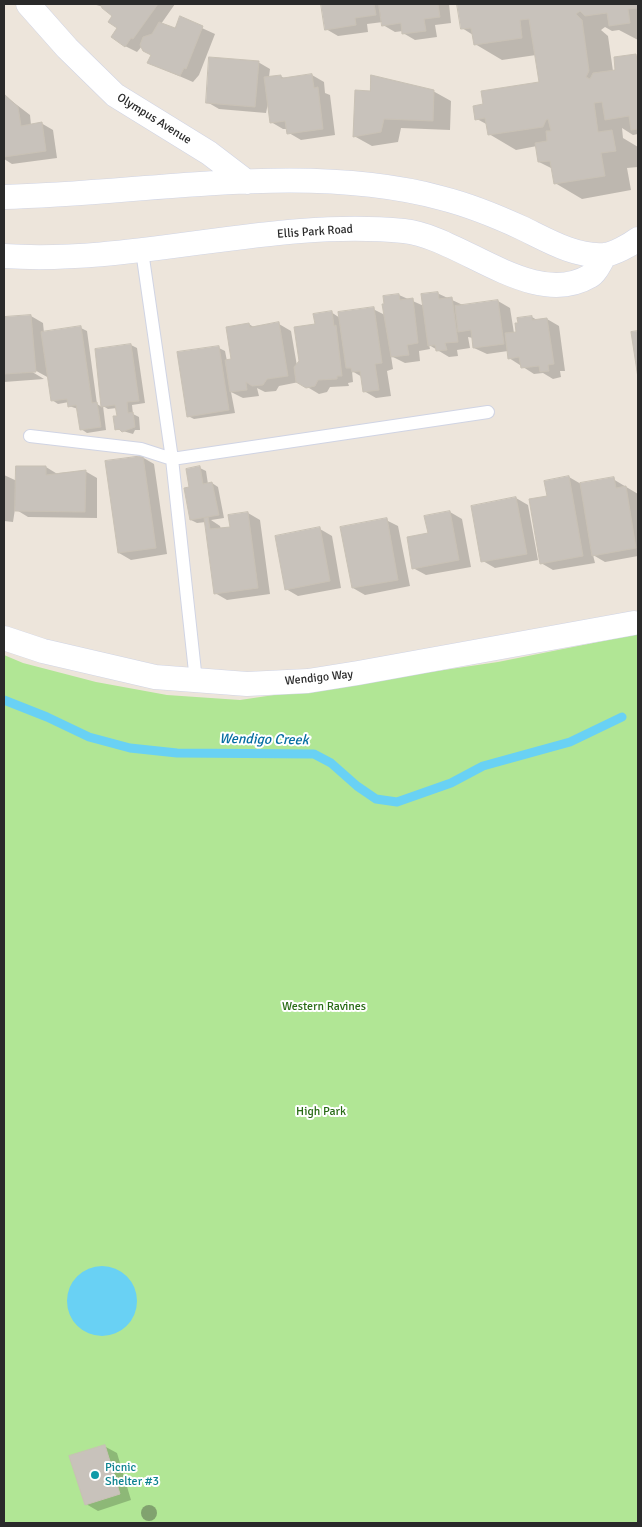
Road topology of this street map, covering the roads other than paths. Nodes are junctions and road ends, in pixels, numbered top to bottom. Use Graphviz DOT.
graph roads {
  1 [pos="28,4"];
  2 [pos="247,182"];
  3 [pos="4,197"];
  4 [pos="638,239"];
  5 [pos="142,251"];
  6 [pos="605,255"];
  7 [pos="4,256"];
  8 [pos="488,412"];
  9 [pos="30,436"];
  10 [pos="172,459"];
  11 [pos="634,623"];
  12 [pos="4,638"];
  13 [pos="196,681"];
  1 -- 2 [label="street, Olympus Avenue"];
  2 -- 3 [label="street"];
  2 -- 6 [label="street"];
  4 -- 6 [label="street"];
  5 -- 6 [label="street, Ellis Park Road"];
  5 -- 7 [label="street, Ellis Park Road"];
  5 -- 10 [label="lane"];
  8 -- 10 [label="lane"];
  9 -- 10 [label="lane"];
  10 -- 13 [label="lane"];
  11 -- 13 [label="street, Wendigo Way"];
  12 -- 13 [label="street, Wendigo Way"];
}
